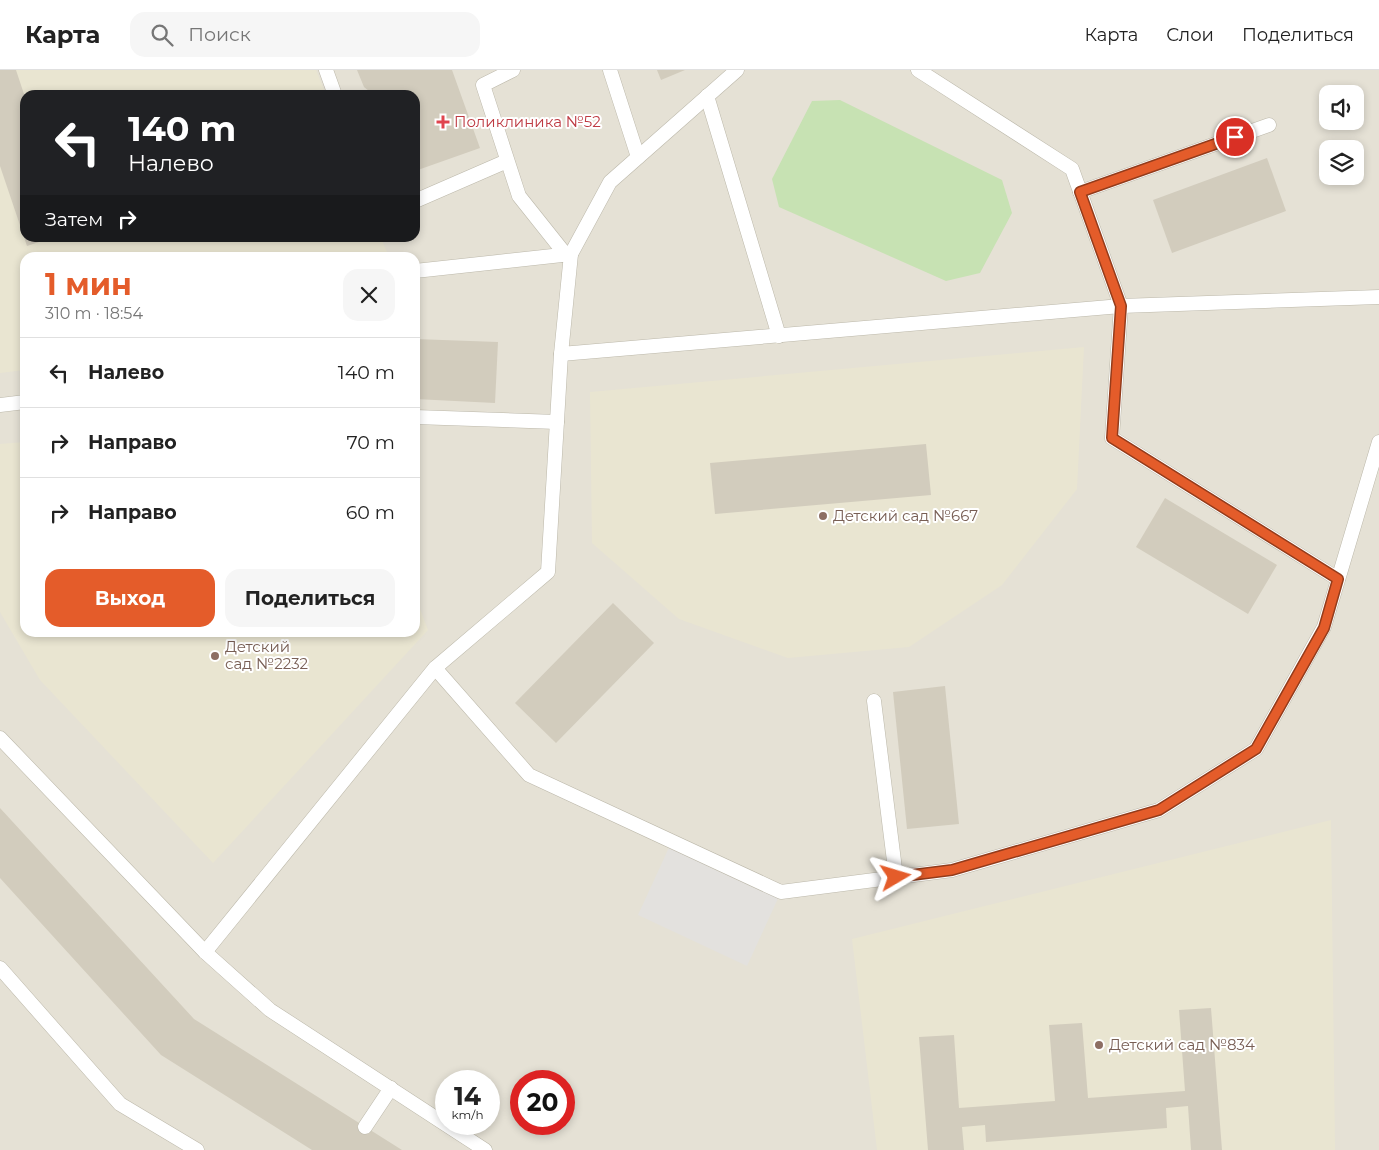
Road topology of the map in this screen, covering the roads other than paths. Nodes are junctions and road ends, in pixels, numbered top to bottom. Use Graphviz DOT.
graph roads {
  1 [pos="326,70"];
  2 [pos="513,70"];
  3 [pos="610,70"];
  4 [pos="737,70"];
  5 [pos="918,70"];
  6 [pos="333,90"];
  7 [pos="707,96"];
  8 [pos="1269,125"];
  9 [pos="638,157"];
  10 [pos="507,160"];
  11 [pos="1080,192"];
  12 [pos="420,199"];
  13 [pos="569,254"];
  14 [pos="420,270"];
  15 [pos="1379,297"];
  16 [pos="1121,306"];
  17 [pos="779,336"];
  18 [pos="561,354"];
  19 [pos="20,403"];
  20 [pos="0,405"];
  21 [pos="420,418"];
  22 [pos="557,422"];
  23 [pos="1379,442"];
  24 [pos="1338,579"];
  25 [pos="435,668"];
  26 [pos="874,701"];
  27 [pos="0,738"];
  28 [pos="896,877"];
  29 [pos="206,952"];
  30 [pos="0,968"];
  31 [pos="391,1088"];
  32 [pos="365,1127"];
  33 [pos="197,1150"];
  34 [pos="485,1150"];
  1 -- 6 [label="lane"];
  2 -- 10 [label="lane"];
  3 -- 9 [label="lane"];
  4 -- 7 [label="lane"];
  5 -- 11 [label="lane"];
  7 -- 9 [label="lane"];
  7 -- 17 [label="lane"];
  8 -- 11 [label="lane"];
  9 -- 13 [label="lane"];
  10 -- 12 [label="lane"];
  10 -- 13 [label="lane"];
  11 -- 16 [label="lane"];
  13 -- 14 [label="lane"];
  13 -- 18 [label="lane"];
  15 -- 16 [label="lane"];
  16 -- 17 [label="lane"];
  16 -- 24 [label="lane"];
  17 -- 18 [label="lane"];
  18 -- 22 [label="lane"];
  19 -- 20 [label="lane"];
  21 -- 22 [label="lane"];
  22 -- 25 [label="lane"];
  23 -- 24 [label="lane"];
  24 -- 28 [label="lane"];
  25 -- 28 [label="lane"];
  25 -- 29 [label="lane"];
  26 -- 28 [label="lane"];
  27 -- 29 [label="lane"];
  29 -- 31 [label="lane"];
  30 -- 33 [label="lane"];
  31 -- 32 [label="lane"];
  31 -- 34 [label="lane"];
}
